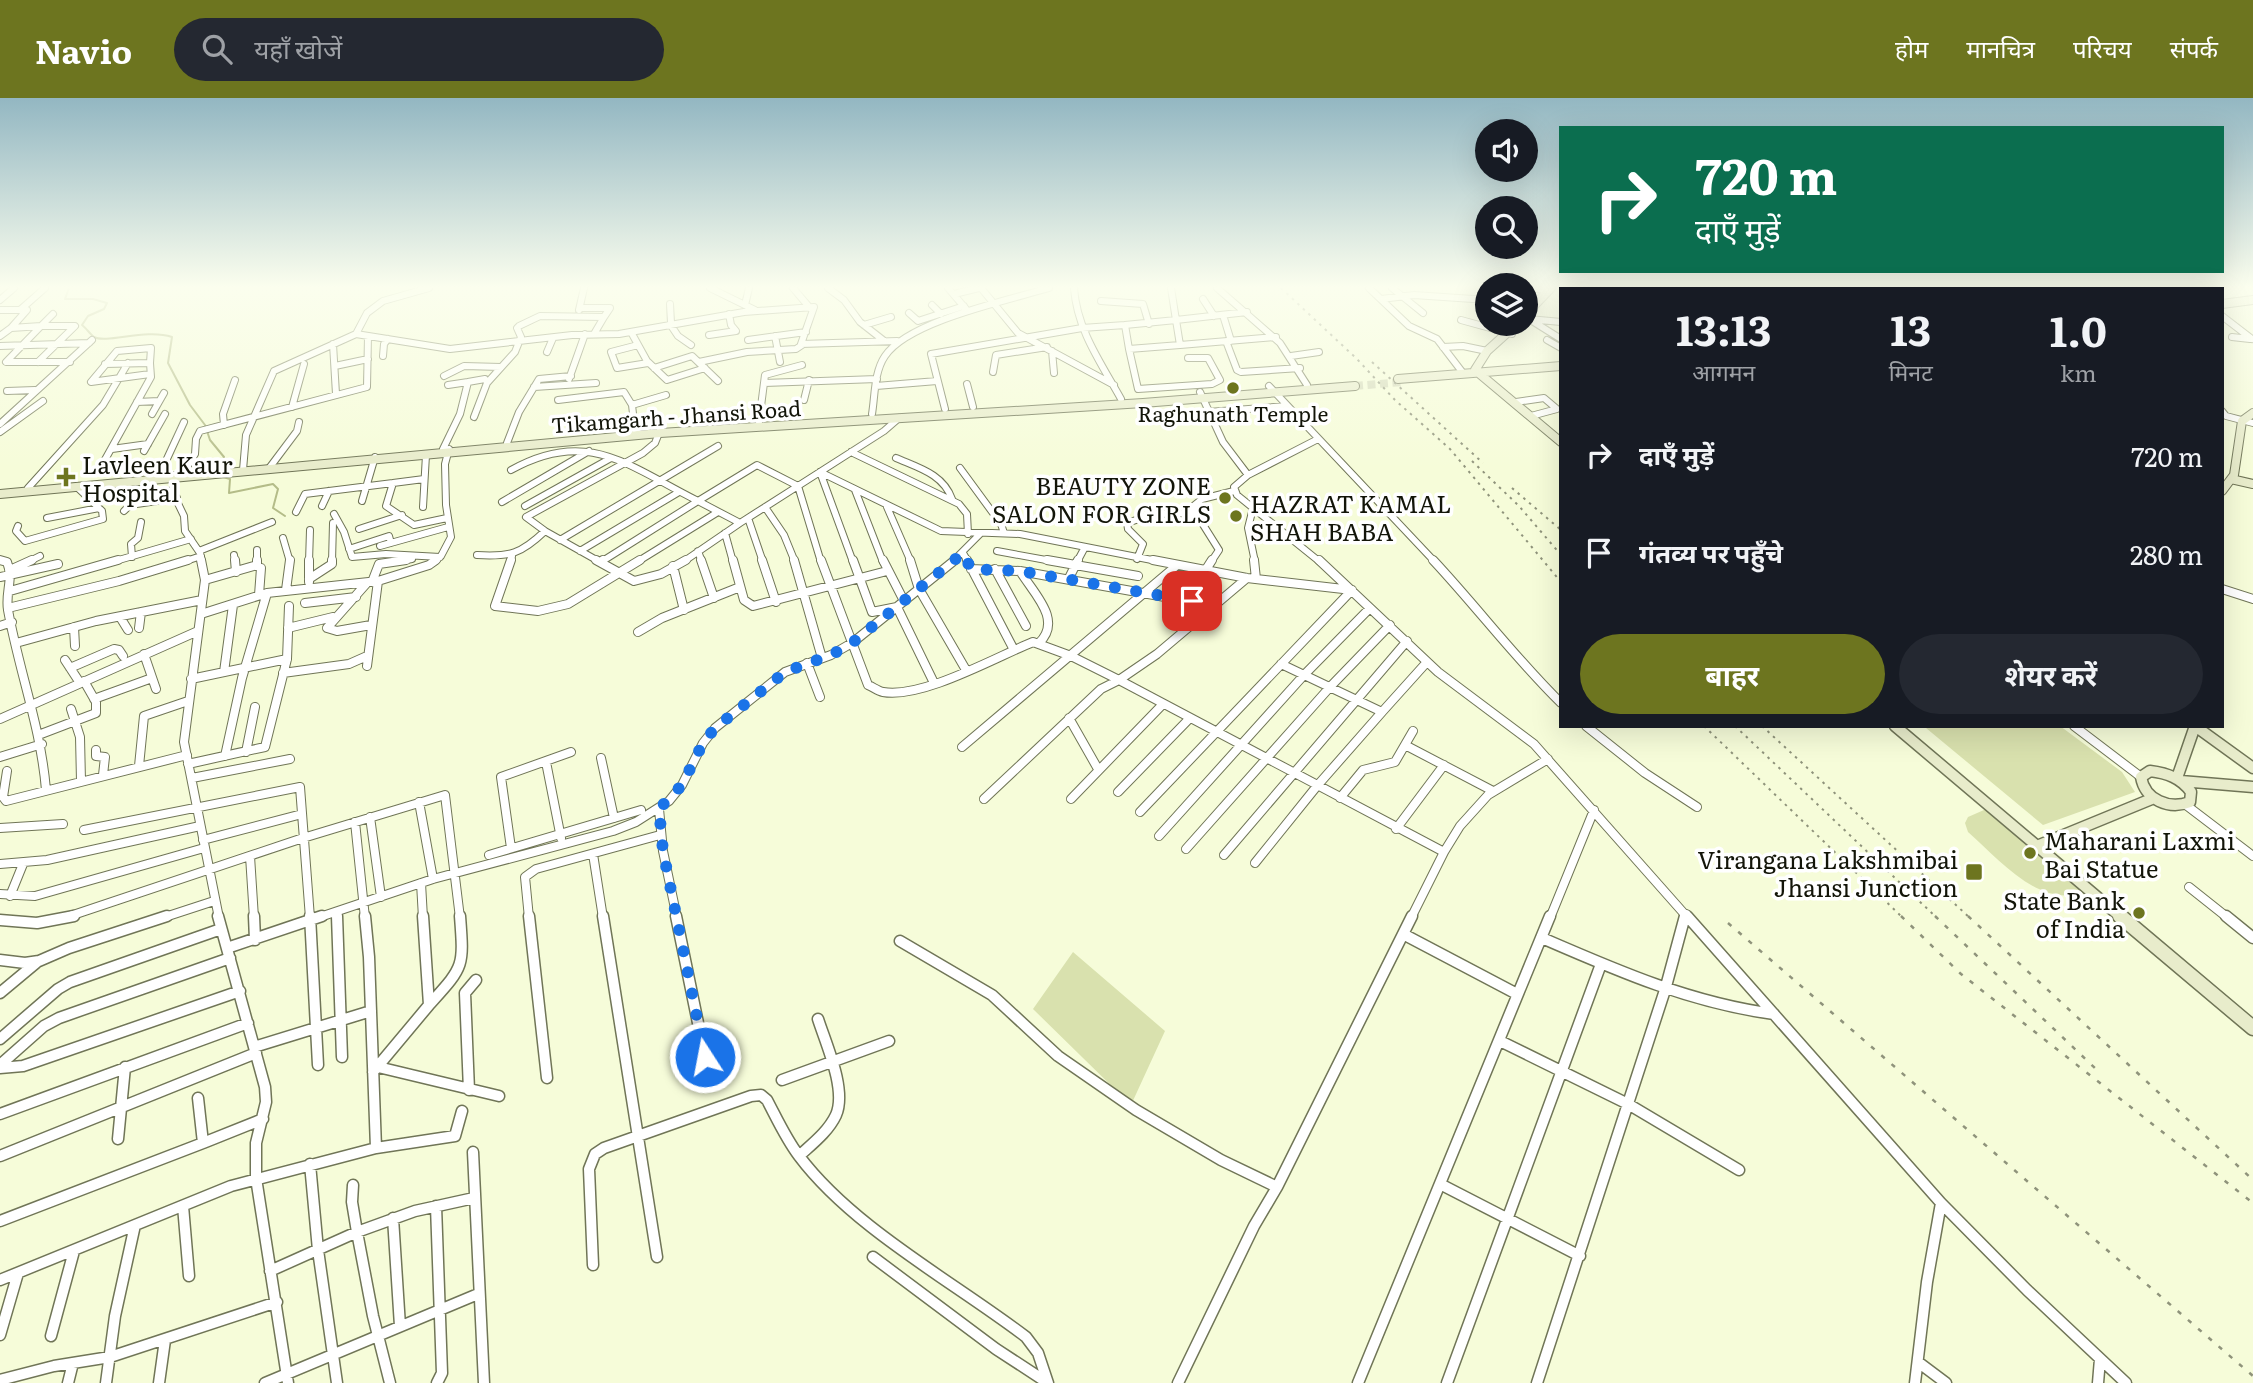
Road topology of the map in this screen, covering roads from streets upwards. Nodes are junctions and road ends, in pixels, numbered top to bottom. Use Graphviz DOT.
graph roads {
  1 [pos="20,348"];
  2 [pos="53,348"];
  3 [pos="84,348"];
  4 [pos="324,348"];
  5 [pos="333,348"];
  6 [pos="368,348"];
  7 [pos="384,348"];
  8 [pos="443,348"];
  9 [pos="460,348"];
  10 [pos="515,348"];
  11 [pos="549,348"];
  12 [pos="580,348"];
  13 [pos="627,348"];
  14 [pos="640,348"];
  15 [pos="798,348"];
  16 [pos="891,348"];
  17 [pos="965,348"];
  18 [pos="1093,348"];
  19 [pos="1142,348"];
  20 [pos="1230,348"];
  21 [pos="1285,348"];
  22 [pos="1444,348"];
  23 [pos="1472,348"];
  24 [pos="1490,348"];
  25 [pos="1497,348"];
  26 [pos="1049,349"];
  27 [pos="1129,349"];
  28 [pos="778,350"];
  29 [pos="1487,351"];
  30 [pos="547,352"];
  31 [pos="1319,352"];
  32 [pos="383,356"];
  33 [pos="1291,356"];
  34 [pos="1188,358"];
  35 [pos="368,359"];
  36 [pos="38,362"];
  37 [pos="70,362"];
  38 [pos="699,362"];
  39 [pos="780,362"];
  40 [pos="128,363"];
  41 [pos="150,363"];
  42 [pos="304,364"];
  43 [pos="105,365"];
  44 [pos="802,365"];
  45 [pos="335,366"];
  46 [pos="651,366"];
  47 [pos="1559,366"];
  48 [pos="501,367"];
  49 [pos="705,368"];
  50 [pos="1300,368"];
  51 [pos="1559,371"];
  52 [pos="993,372"];
  53 [pos="1054,373"];
  54 [pos="1463,373"];
  55 [pos="150,374"];
  56 [pos="444,376"];
  57 [pos="571,376"];
  58 [pos="1485,376"];
  59 [pos="119,378"];
  60 [pos="485,379"];
  61 [pos="235,380"];
  62 [pos="809,380"];
  63 [pos="718,381"];
  64 [pos="937,381"];
  65 [pos="468,382"];
  66 [pos="877,382"];
  67 [pos="596,383"];
  68 [pos="764,383"];
  69 [pos="967,384"];
  70 [pos="1114,384"];
  71 [pos="448,385"];
  72 [pos="566,385"];
  73 [pos="1307,385"];
  74 [pos="534,387"];
  75 [pos="1272,389"];
  76 [pos="36,390"];
  77 [pos="7,391"];
  78 [pos="164,393"];
  79 [pos="1140,393"];
  80 [pos="336,394"];
  81 [pos="666,395"];
  82 [pos="1202,395"];
  83 [pos="1121,399"];
  84 [pos="558,400"];
  85 [pos="804,400"];
  86 [pos="43,401"];
  87 [pos="159,401"];
  88 [pos="137,402"];
  89 [pos="1516,402"];
  90 [pos="632,405"];
  91 [pos="1287,406"];
  92 [pos="292,407"];
  93 [pos="972,407"];
  94 [pos="945,409"];
  95 [pos="1208,412"];
  96 [pos="152,414"];
  97 [pos="165,414"];
  98 [pos="872,414"];
  99 [pos="2224,414"];
  100 [pos="255,416"];
  101 [pos="1531,416"];
  102 [pos="474,417"];
  103 [pos="844,418"];
  104 [pos="898,418"];
  105 [pos="2250,421"];
  106 [pos="184,422"];
  107 [pos="299,422"];
  108 [pos="759,422"];
  109 [pos="0,424"];
  110 [pos="224,425"];
  111 [pos="661,430"];
  112 [pos="635,431"];
  113 [pos="0,432"];
  114 [pos="2238,432"];
  115 [pos="1318,439"];
  116 [pos="1559,440"];
  117 [pos="507,443"];
  118 [pos="718,446"];
  119 [pos="111,449"];
  120 [pos="447,450"];
  121 [pos="589,451"];
  122 [pos="850,452"];
  123 [pos="426,455"];
  124 [pos="375,458"];
  125 [pos="611,458"];
  126 [pos="896,458"];
  127 [pos="622,464"];
  128 [pos="102,465"];
  129 [pos="270,467"];
  130 [pos="960,468"];
  131 [pos="243,470"];
  132 [pos="511,470"];
  133 [pos="228,472"];
  134 [pos="820,472"];
  135 [pos="1248,475"];
  136 [pos="177,476"];
  137 [pos="159,477"];
  138 [pos="2232,477"];
  139 [pos="424,480"];
  140 [pos="2253,481"];
  141 [pos="660,482"];
  142 [pos="393,483"];
  143 [pos="90,484"];
  144 [pos="797,486"];
  145 [pos="77,487"];
  146 [pos="365,487"];
  147 [pos="27,488"];
  148 [pos="2224,488"];
  149 [pos="855,490"];
  150 [pos="329,491"];
  151 [pos="1234,491"];
  152 [pos="679,492"];
  153 [pos="0,493"];
  154 [pos="177,498"];
  155 [pos="952,499"];
  156 [pos="362,501"];
  157 [pos="698,501"];
  158 [pos="502,502"];
  159 [pos="1251,505"];
  160 [pos="322,506"];
  161 [pos="525,506"];
  162 [pos="887,506"];
  163 [pos="423,507"];
  164 [pos="765,507"];
  165 [pos="99,508"];
  166 [pos="124,511"];
  167 [pos="296,512"];
  168 [pos="718,512"];
  169 [pos="1193,513"];
  170 [pos="334,514"];
  171 [pos="402,514"];
  172 [pos="1269,515"];
  173 [pos="47,518"];
  174 [pos="447,518"];
  175 [pos="748,518"];
  176 [pos="142,522"];
  177 [pos="272,522"];
  178 [pos="333,523"];
  179 [pos="740,523"];
  180 [pos="18,526"];
  181 [pos="448,527"];
  182 [pos="359,528"];
  183 [pos="310,530"];
  184 [pos="545,531"];
  185 [pos="725,533"];
  186 [pos="1004,533"];
  187 [pos="968,534"];
  188 [pos="980,534"];
  189 [pos="415,536"];
  190 [pos="283,538"];
  191 [pos="191,539"];
  192 [pos="560,540"];
  193 [pos="391,543"];
  194 [pos="380,546"];
  195 [pos="1085,547"];
  196 [pos="349,549"];
  197 [pos="257,550"];
  198 [pos="580,551"];
  199 [pos="698,551"];
  200 [pos="997,551"];
  201 [pos="963,553"];
  202 [pos="200,554"];
  203 [pos="234,555"];
  204 [pos="477,555"];
  205 [pos="40,556"];
  206 [pos="512,556"];
  207 [pos="132,557"];
  208 [pos="414,557"];
  209 [pos="440,557"];
  210 [pos="1137,559"];
  211 [pos="0,560"];
  212 [pos="600,562"];
  213 [pos="58,564"];
  214 [pos="1075,565"];
  215 [pos="673,566"];
  216 [pos="1176,566"];
  217 [pos="261,568"];
  218 [pos="412,569"];
  219 [pos="971,569"];
  220 [pos="995,569"];
  221 [pos="887,571"];
  222 [pos="1020,571"];
  223 [pos="1205,571"];
  224 [pos="11,572"];
  225 [pos="236,572"];
  226 [pos="618,573"];
  227 [pos="1138,576"];
  228 [pos="0,577"];
  229 [pos="1069,578"];
  230 [pos="1252,578"];
  231 [pos="858,579"];
  232 [pos="205,580"];
  233 [pos="372,582"];
  234 [pos="309,583"];
  235 [pos="740,587"];
  236 [pos="829,587"];
  237 [pos="919,589"];
  238 [pos="286,590"];
  239 [pos="1352,590"];
  240 [pos="2224,590"];
  241 [pos="10,591"];
  242 [pos="1146,592"];
  243 [pos="263,594"];
  244 [pos="803,594"];
  245 [pos="356,597"];
  246 [pos="715,598"];
  247 [pos="2253,599"];
  248 [pos="202,600"];
  249 [pos="776,601"];
  250 [pos="904,601"];
  251 [pos="305,603"];
  252 [pos="233,605"];
  253 [pos="1215,606"];
  254 [pos="289,607"];
  255 [pos="897,607"];
  256 [pos="8,608"];
  257 [pos="1370,608"];
  258 [pos="684,610"];
  259 [pos="141,612"];
  260 [pos="872,612"];
  261 [pos="201,614"];
  262 [pos="120,617"];
  263 [pos="336,617"];
  264 [pos="12,622"];
  265 [pos="876,624"];
  266 [pos="371,625"];
  267 [pos="1390,625"];
  268 [pos="0,626"];
  269 [pos="1026,626"];
  270 [pos="74,627"];
  271 [pos="139,628"];
  272 [pos="288,628"];
  273 [pos="128,630"];
  274 [pos="198,631"];
  275 [pos="638,632"];
  276 [pos="1407,641"];
  277 [pos="16,643"];
  278 [pos="852,643"];
  279 [pos="1040,643"];
  280 [pos="75,646"];
  281 [pos="1014,650"];
  282 [pos="144,654"];
  283 [pos="123,656"];
  284 [pos="368,656"];
  285 [pos="1071,656"];
  286 [pos="822,658"];
  287 [pos="287,659"];
  288 [pos="65,660"];
  289 [pos="1427,662"];
  290 [pos="807,663"];
  291 [pos="1281,664"];
  292 [pos="367,666"];
  293 [pos="70,668"];
  294 [pos="245,668"];
  295 [pos="965,670"];
  296 [pos="224,672"];
  297 [pos="284,673"];
  298 [pos="1304,675"];
  299 [pos="152,678"];
  300 [pos="191,679"];
  301 [pos="1119,680"];
  302 [pos="82,682"];
  303 [pos="934,683"];
  304 [pos="1330,687"];
  305 [pos="156,689"];
  306 [pos="820,697"];
  307 [pos="94,699"];
  308 [pos="1357,700"];
  309 [pos="188,701"];
  310 [pos="1559,701"];
  311 [pos="1163,704"];
  312 [pos="32,706"];
  313 [pos="255,707"];
  314 [pos="71,709"];
  315 [pos="1382,712"];
  316 [pos="1069,718"];
  317 [pos="0,719"];
  318 [pos="1189,719"];
  319 [pos="76,723"];
  320 [pos="1589,728"];
  321 [pos="1897,728"];
  322 [pos="2077,728"];
  323 [pos="2194,728"];
  324 [pos="2198,728"];
  325 [pos="1413,731"];
  326 [pos="1216,733"];
  327 [pos="41,734"];
  328 [pos="42,744"];
  329 [pos="1405,744"];
  330 [pos="1239,745"];
  331 [pos="962,747"];
  332 [pos="96,750"];
  333 [pos="246,751"];
  334 [pos="571,752"];
  335 [pos="225,756"];
  336 [pos="0,757"];
  337 [pos="601,758"];
  338 [pos="290,759"];
  339 [pos="1548,759"];
  340 [pos="187,760"];
  341 [pos="1268,760"];
  342 [pos="547,762"];
  343 [pos="1444,765"];
  344 [pos="139,766"];
  345 [pos="2253,768"];
  346 [pos="1098,769"];
  347 [pos="7,771"];
  348 [pos="1292,772"];
  349 [pos="103,775"];
  350 [pos="2141,777"];
  351 [pos="191,778"];
  352 [pos="2179,780"];
  353 [pos="81,781"];
  354 [pos="1317,786"];
  355 [pos="2253,787"];
  356 [pos="46,790"];
  357 [pos="1493,791"];
  358 [pos="1118,792"];
  359 [pos="1340,798"];
  360 [pos="2154,798"];
  361 [pos="984,799"];
  362 [pos="1071,799"];
  363 [pos="419,802"];
  364 [pos="2186,805"];
  365 [pos="197,806"];
  366 [pos="1697,807"];
  367 [pos="659,809"];
  368 [pos="641,810"];
  369 [pos="1594,810"];
  370 [pos="1140,813"];
  371 [pos="302,814"];
  372 [pos="370,817"];
  373 [pos="614,818"];
  374 [pos="355,822"];
  375 [pos="63,824"];
  376 [pos="200,826"];
  377 [pos="0,828"];
  378 [pos="1396,829"];
  379 [pos="84,830"];
  380 [pos="561,834"];
  381 [pos="660,835"];
  382 [pos="1159,836"];
  383 [pos="303,838"];
  384 [pos="203,844"];
  385 [pos="562,845"];
  386 [pos="2037,846"];
  387 [pos="511,848"];
  388 [pos="1186,849"];
  389 [pos="1444,852"];
  390 [pos="593,854"];
  391 [pos="489,855"];
  392 [pos="1224,855"];
  393 [pos="250,856"];
  394 [pos="2253,856"];
  395 [pos="1255,863"];
  396 [pos="0,864"];
  397 [pos="23,864"];
  398 [pos="208,870"];
  399 [pos="455,873"];
  400 [pos="433,879"];
  401 [pos="421,883"];
  402 [pos="2189,887"];
  403 [pos="5,895"];
  404 [pos="380,897"];
  405 [pos="214,901"];
  406 [pos="365,903"];
  407 [pos="337,912"];
  408 [pos="1686,914"];
  409 [pos="0,920"];
  410 [pos="311,922"];
  411 [pos="221,929"];
  412 [pos="1403,934"];
  413 [pos="1542,937"];
  414 [pos="2253,937"];
  415 [pos="255,940"];
  416 [pos="900,941"];
  417 [pos="229,953"];
  418 [pos="0,960"];
  419 [pos="38,961"];
  420 [pos="1601,964"];
  421 [pos="476,980"];
  422 [pos="1665,990"];
  423 [pos="240,991"];
  424 [pos="0,993"];
  425 [pos="1517,994"];
  426 [pos="429,1004"];
  427 [pos="371,1011"];
  428 [pos="1774,1014"];
  429 [pos="342,1019"];
  430 [pos="818,1019"];
  431 [pos="248,1023"];
  432 [pos="2251,1023"];
  433 [pos="317,1026"];
  434 [pos="0,1039"];
  435 [pos="889,1041"];
  436 [pos="1500,1041"];
  437 [pos="255,1050"];
  438 [pos="342,1057"];
  439 [pos="705,1057"];
  440 [pos="831,1063"];
  441 [pos="318,1065"];
  442 [pos="0,1067"];
  443 [pos="125,1067"];
  444 [pos="375,1069"];
  445 [pos="1562,1070"];
  446 [pos="547,1078"];
  447 [pos="782,1080"];
  448 [pos="469,1090"];
  449 [pos="499,1096"];
  450 [pos="198,1098"];
  451 [pos="1628,1104"];
  452 [pos="122,1107"];
  453 [pos="462,1111"];
  454 [pos="0,1114"];
  455 [pos="263,1119"];
  456 [pos="638,1137"];
  457 [pos="118,1139"];
  458 [pos="203,1143"];
  459 [pos="376,1148"];
  460 [pos="473,1152"];
  461 [pos="0,1156"];
  462 [pos="799,1156"];
  463 [pos="310,1164"];
  464 [pos="1739,1170"];
  465 [pos="256,1178"];
  466 [pos="1440,1184"];
  467 [pos="352,1185"];
  468 [pos="1277,1187"];
  469 [pos="474,1198"];
  470 [pos="1941,1203"];
  471 [pos="183,1206"];
  472 [pos="436,1206"];
  473 [pos="393,1218"];
  474 [pos="1508,1219"];
  475 [pos="0,1221"];
  476 [pos="135,1226"];
  477 [pos="357,1232"];
  478 [pos="318,1250"];
  479 [pos="74,1251"];
  480 [pos="1580,1256"];
  481 [pos="657,1257"];
  482 [pos="873,1257"];
  483 [pos="593,1265"];
  484 [pos="270,1271"];
  485 [pos="18,1273"];
  486 [pos="189,1276"];
  487 [pos="0,1280"];
  488 [pos="478,1294"];
  489 [pos="276,1302"];
  490 [pos="439,1310"];
  491 [pos="400,1326"];
  492 [pos="0,1335"];
  493 [pos="378,1335"];
  494 [pos="51,1336"];
  495 [pos="165,1340"];
  496 [pos="332,1355"];
  497 [pos="110,1357"];
  498 [pos="2100,1359"];
  499 [pos="1918,1362"];
  500 [pos="73,1363"];
  501 [pos="287,1378"];
  502 [pos="0,1380"];
  503 [pos="68,1383"];
  504 [pos="106,1383"];
  505 [pos="159,1383"];
  506 [pos="265,1383"];
  507 [pos="337,1383"];
  508 [pos="390,1383"];
  509 [pos="437,1383"];
  510 [pos="484,1383"];
  511 [pos="1048,1383"];
  512 [pos="1178,1383"];
  513 [pos="1358,1383"];
  514 [pos="1447,1383"];
  515 [pos="1537,1383"];
  516 [pos="1915,1383"];
  517 [pos="1946,1383"];
  518 [pos="2098,1383"];
  519 [pos="2126,1383"];
  1 -- 36 [label="street"];
  2 -- 36 [label="street"];
  3 -- 37 [label="street"];
  4 -- 100 [label="street"];
  5 -- 45 [label="street"];
  6 -- 35 [label="street"];
  7 -- 32 [label="street"];
  8 -- 9 [label="street"];
  10 -- 48 [label="street"];
  11 -- 30 [label="street"];
  12 -- 57 [label="street"];
  13 -- 46 [label="street"];
  14 -- 46 [label="street"];
  15 -- 28 [label="street"];
  16 -- 66 [label="street"];
  17 -- 64 [label="street"];
  18 -- 70 [label="street"];
  19 -- 27 [label="street"];
  20 -- 50 [label="street"];
  21 -- 33 [label="street"];
  22 -- 54 [label="street"];
  23 -- 29 [label="street"];
  24 -- 29 [label="street"];
  25 -- 58 [label="street"];
  26 -- 52 [label="street"];
  26 -- 53 [label="street"];
  26 -- 70 [label="street"];
  27 -- 79 [label="street"];
  28 -- 38 [label="street"];
  28 -- 39 [label="street"];
  29 -- 58 [label="street"];
  31 -- 33 [label="street"];
  33 -- 50 [label="street"];
  34 -- 79 [label="street"];
  35 -- 45 [label="street"];
  35 -- 80 [label="street"];
  36 -- 37 [label="street"];
  37 -- 76 [label="street"];
  38 -- 46 [label="street"];
  38 -- 49 [label="street"];
  40 -- 41 [label="street"];
  40 -- 43 [label="street"];
  40 -- 59 [label="street"];
  41 -- 43 [label="street"];
  41 -- 55 [label="street"];
  42 -- 92 [label="street"];
  43 -- 59 [label="street"];
  44 -- 68 [label="street"];
  45 -- 80 [label="street"];
  46 -- 49 [label="street"];
  47 -- 58 [label="street"];
  48 -- 56 [label="street"];
  48 -- 102 [label="street"];
  49 -- 63 [label="street"];
  50 -- 73 [label="street"];
  51 -- 58 [label="street"];
  54 -- 58 [label="street"];
  54 -- 58 [label="street"];
  55 -- 59 [label="street"];
  55 -- 88 [label="street"];
  57 -- 72 [label="street"];
  57 -- 74 [label="street"];
  58 -- 89 [label="street"];
  59 -- 147 [label="street"];
  60 -- 65 [label="street"];
  61 -- 110 [label="street"];
  62 -- 66 [label="street"];
  62 -- 68 [label="street"];
  62 -- 85 [label="street"];
  64 -- 66 [label="street"];
  64 -- 94 [label="street"];
  65 -- 71 [label="street"];
  65 -- 120 [label="street"];
  66 -- 98 [label="street"];
  67 -- 72 [label="street"];
  68 -- 108 [label="street"];
  69 -- 93 [label="street"];
  70 -- 83 [label="street"];
  72 -- 74 [label="street"];
  73 -- 75 [label="street"];
  73 -- 75 [label="street, Tikamgarh - Jhansi Road"];
  74 -- 117 [label="street"];
  75 -- 82 [label="street, Tikamgarh - Jhansi Road"];
  75 -- 91 [label="street"];
  76 -- 77 [label="street"];
  76 -- 109 [label="street"];
  78 -- 87 [label="street"];
  79 -- 82 [label="street"];
  79 -- 83 [label="street"];
  80 -- 92 [label="street"];
  81 -- 90 [label="street"];
  82 -- 95 [label="street"];
  82 -- 104 [label="street, Tikamgarh - Jhansi Road"];
  83 -- 93 [label="street"];
  84 -- 90 [label="street"];
  86 -- 113 [label="street"];
  87 -- 88 [label="street"];
  87 -- 96 [label="street"];
  88 -- 119 [label="street"];
  89 -- 101 [label="street"];
  89 -- 101 [label="street"];
  90 -- 112 [label="street"];
  91 -- 95 [label="street"];
  91 -- 115 [label="street"];
  92 -- 100 [label="street"];
  93 -- 94 [label="street"];
  94 -- 98 [label="street"];
  95 -- 135 [label="street"];
  97 -- 119 [label="street"];
  98 -- 103 [label="street"];
  99 -- 105 [label="street"];
  99 -- 114 [label="street"];
  100 -- 110 [label="street"];
  100 -- 131 [label="street"];
  101 -- 116 [label="street"];
  103 -- 104 [label="street, Tikamgarh - Jhansi Road"];
  103 -- 108 [label="street"];
  103 -- 111 [label="street, Tikamgarh - Jhansi Road"];
  104 -- 122 [label="street"];
  105 -- 114 [label="street"];
  106 -- 137 [label="street"];
  107 -- 129 [label="street"];
  108 -- 111 [label="street"];
  110 -- 136 [label="street"];
  111 -- 112 [label="street"];
  111 -- 120 [label="street, Tikamgarh - Jhansi Road"];
  111 -- 127 [label="street"];
  112 -- 117 [label="street"];
  114 -- 138 [label="street"];
  115 -- 135 [label="street"];
  115 -- 310 [label="street"];
  117 -- 120 [label="street"];
  118 -- 141 [label="street"];
  119 -- 128 [label="street"];
  120 -- 123 [label="street, Tikamgarh - Jhansi Road"];
  120 -- 124 [label="street"];
  120 -- 174 [label="street"];
  121 -- 125 [label="street"];
  121 -- 132 [label="street"];
  121 -- 158 [label="street"];
  122 -- 134 [label="street"];
  122 -- 155 [label="street"];
  123 -- 124 [label="street, Tikamgarh - Jhansi Road"];
  123 -- 139 [label="street"];
  124 -- 129 [label="street"];
  124 -- 133 [label="street, Tikamgarh - Jhansi Road"];
  124 -- 146 [label="street"];
  125 -- 127 [label="street"];
  125 -- 161 [label="street"];
  126 -- 155 [label="street"];
  127 -- 141 [label="street"];
  127 -- 184 [label="street"];
  129 -- 131 [label="street"];
  130 -- 186 [label="street"];
  131 -- 133 [label="street"];
  133 -- 136 [label="street, Tikamgarh - Jhansi Road"];
  134 -- 144 [label="street"];
  134 -- 149 [label="street"];
  134 -- 231 [label="street"];
  135 -- 151 [label="street"];
  136 -- 137 [label="street"];
  136 -- 143 [label="street, Tikamgarh - Jhansi Road"];
  136 -- 154 [label="street"];
  137 -- 143 [label="street"];
  138 -- 140 [label="street"];
  138 -- 148 [label="street"];
  139 -- 142 [label="street"];
  139 -- 163 [label="street"];
  141 -- 152 [label="street"];
  141 -- 192 [label="street"];
  142 -- 146 [label="street"];
  142 -- 171 [label="street"];
  143 -- 145 [label="street, Tikamgarh - Jhansi Road"];
  143 -- 147 [label="street"];
  144 -- 157 [label="street"];
  144 -- 164 [label="street"];
  144 -- 236 [label="street"];
  145 -- 153 [label="street, Tikamgarh - Jhansi Road"];
  145 -- 165 [label="street"];
  146 -- 150 [label="street"];
  146 -- 156 [label="street"];
  147 -- 153 [label="street"];
  149 -- 162 [label="street"];
  149 -- 221 [label="street"];
  150 -- 160 [label="street"];
  150 -- 167 [label="street"];
  151 -- 159 [label="street"];
  151 -- 169 [label="street"];
  152 -- 157 [label="street"];
  152 -- 198 [label="street"];
  154 -- 166 [label="street"];
  154 -- 191 [label="street"];
  155 -- 187 [label="street"];
  157 -- 168 [label="street"];
  157 -- 212 [label="street"];
  159 -- 172 [label="street"];
  159 -- 230 [label="street"];
  159 -- 239 [label="street"];
  162 -- 187 [label="street"];
  162 -- 237 [label="street"];
  164 -- 175 [label="street"];
  164 -- 244 [label="street"];
  165 -- 173 [label="street"];
  165 -- 180 [label="street"];
  168 -- 179 [label="street"];
  168 -- 226 [label="street"];
  169 -- 210 [label="street"];
  169 -- 223 [label="street"];
  170 -- 196 [label="street"];
  171 -- 174 [label="street"];
  171 -- 182 [label="street"];
  174 -- 181 [label="street"];
  175 -- 179 [label="street"];
  175 -- 249 [label="street"];
  176 -- 207 [label="street"];
  177 -- 202 [label="street"];
  178 -- 234 [label="street"];
  179 -- 185 [label="street"];
  181 -- 189 [label="street"];
  181 -- 209 [label="street"];
  183 -- 234 [label="street"];
  184 -- 192 [label="street"];
  184 -- 206 [label="street"];
  185 -- 199 [label="street"];
  185 -- 235 [label="street"];
  186 -- 188 [label="street"];
  186 -- 195 [label="street"];
  187 -- 188 [label="street"];
  188 -- 201 [label="street"];
  189 -- 193 [label="street"];
  189 -- 208 [label="street"];
  190 -- 238 [label="street"];
  191 -- 202 [label="street"];
  191 -- 207 [label="street"];
  192 -- 198 [label="street"];
  193 -- 194 [label="street"];
  193 -- 196 [label="street"];
  195 -- 210 [label="street"];
  195 -- 214 [label="street"];
  196 -- 208 [label="street"];
  197 -- 225 [label="street"];
  198 -- 212 [label="street"];
  199 -- 215 [label="street"];
  199 -- 246 [label="street"];
  200 -- 214 [label="street"];
  201 -- 219 [label="street"];
  201 -- 237 [label="street"];
  202 -- 232 [label="street"];
  202 -- 256 [label="street"];
  203 -- 225 [label="street"];
  204 -- 206 [label="street"];
  205 -- 224 [label="street"];
  206 -- 226 [label="street"];
  207 -- 241 [label="street"];
  208 -- 209 [label="street"];
  208 -- 218 [label="street"];
  208 -- 233 [label="street"];
  209 -- 218 [label="street"];
  210 -- 216 [label="street"];
  211 -- 224 [label="street"];
  212 -- 226 [label="street"];
  213 -- 224 [label="street"];
  214 -- 227 [label="street"];
  214 -- 229 [label="street"];
  215 -- 226 [label="street"];
  215 -- 258 [label="street"];
  216 -- 223 [label="street"];
  216 -- 242 [label="street"];
  217 -- 243 [label="street"];
  218 -- 233 [label="street"];
  219 -- 220 [label="street"];
  219 -- 281 [label="street"];
  220 -- 222 [label="street"];
  220 -- 269 [label="street"];
  221 -- 231 [label="street"];
  221 -- 250 [label="street"];
  222 -- 229 [label="street"];
  222 -- 279 [label="street"];
  223 -- 230 [label="street"];
  224 -- 228 [label="street"];
  224 -- 241 [label="street"];
  225 -- 232 [label="street"];
  229 -- 242 [label="street"];
  230 -- 239 [label="street"];
  230 -- 253 [label="street"];
  231 -- 236 [label="street"];
  231 -- 260 [label="street"];
  232 -- 248 [label="street"];
  233 -- 234 [label="street"];
  233 -- 245 [label="street"];
  233 -- 266 [label="street"];
  234 -- 238 [label="street"];
  235 -- 246 [label="street"];
  235 -- 249 [label="street"];
  236 -- 244 [label="street"];
  236 -- 278 [label="street"];
  237 -- 250 [label="street"];
  237 -- 295 [label="street"];
  238 -- 243 [label="street"];
  239 -- 257 [label="street"];
  239 -- 291 [label="street"];
  240 -- 247 [label="street"];
  241 -- 256 [label="street"];
  242 -- 253 [label="street"];
  242 -- 285 [label="street"];
  243 -- 252 [label="street"];
  243 -- 294 [label="street"];
  244 -- 249 [label="street"];
  244 -- 286 [label="street"];
  245 -- 251 [label="street"];
  245 -- 263 [label="street"];
  246 -- 258 [label="street"];
  248 -- 259 [label="street"];
  248 -- 261 [label="street"];
  250 -- 255 [label="street"];
  252 -- 261 [label="street"];
  252 -- 296 [label="street"];
  253 -- 301 [label="street"];
  254 -- 272 [label="street"];
  255 -- 260 [label="street"];
  255 -- 265 [label="street"];
  255 -- 303 [label="street"];
  256 -- 264 [label="street"];
  257 -- 267 [label="street"];
  257 -- 298 [label="street"];
  258 -- 275 [label="street"];
  259 -- 262 [label="street"];
  259 -- 271 [label="street"];
  260 -- 265 [label="street"];
  261 -- 274 [label="street"];
  262 -- 270 [label="street"];
  262 -- 273 [label="street"];
  263 -- 266 [label="street"];
  263 -- 272 [label="street"];
  264 -- 268 [label="street"];
  264 -- 277 [label="street"];
  265 -- 278 [label="street"];
  266 -- 284 [label="street"];
  267 -- 276 [label="street"];
  267 -- 304 [label="street"];
  270 -- 277 [label="street"];
  270 -- 280 [label="street"];
  272 -- 287 [label="street"];
  274 -- 282 [label="street"];
  274 -- 300 [label="street"];
  276 -- 289 [label="street"];
  276 -- 308 [label="street"];
  277 -- 312 [label="street"];
  278 -- 286 [label="street"];
  278 -- 303 [label="street"];
  279 -- 281 [label="street"];
  279 -- 285 [label="street"];
  281 -- 295 [label="street"];
  282 -- 299 [label="street"];
  282 -- 302 [label="street"];
  283 -- 293 [label="street"];
  284 -- 292 [label="street"];
  284 -- 297 [label="street"];
  285 -- 301 [label="street"];
  285 -- 331 [label="street"];
  286 -- 290 [label="street"];
  287 -- 294 [label="street"];
  287 -- 297 [label="street"];
  288 -- 293 [label="street"];
  289 -- 315 [label="street"];
  289 -- 339 [label="street"];
  290 -- 306 [label="street"];
  290 -- 367 [label="street"];
  291 -- 298 [label="street"];
  291 -- 326 [label="street"];
  293 -- 302 [label="street"];
  294 -- 296 [label="street"];
  294 -- 335 [label="street"];
  295 -- 303 [label="street"];
  296 -- 300 [label="street"];
  297 -- 333 [label="street"];
  298 -- 304 [label="street"];
  298 -- 330 [label="street"];
  299 -- 305 [label="street"];
  299 -- 307 [label="street"];
  300 -- 309 [label="street"];
  301 -- 311 [label="street"];
  301 -- 316 [label="street"];
  302 -- 307 [label="street"];
  302 -- 312 [label="street"];
  304 -- 308 [label="street"];
  304 -- 341 [label="street"];
  307 -- 319 [label="street"];
  308 -- 315 [label="street"];
  308 -- 348 [label="street"];
  309 -- 340 [label="street"];
  309 -- 344 [label="street"];
  311 -- 318 [label="street"];
  311 -- 346 [label="street"];
  312 -- 317 [label="street"];
  312 -- 327 [label="street"];
  313 -- 333 [label="street"];
  314 -- 319 [label="street"];
  315 -- 354 [label="street"];
  316 -- 346 [label="street"];
  316 -- 361 [label="street"];
  318 -- 326 [label="street"];
  318 -- 358 [label="street"];
  319 -- 327 [label="street"];
  319 -- 353 [label="street"];
  320 -- 366 [label="street"];
  321 -- 386 [label="street"];
  322 -- 350 [label="street"];
  323 -- 352 [label="street"];
  324 -- 345 [label="street"];
  325 -- 329 [label="street"];
  326 -- 330 [label="street"];
  326 -- 370 [label="street"];
  327 -- 328 [label="street"];
  328 -- 336 [label="street"];
  328 -- 356 [label="street"];
  329 -- 343 [label="street"];
  329 -- 359 [label="street"];
  330 -- 341 [label="street"];
  330 -- 382 [label="street"];
  332 -- 349 [label="street"];
  333 -- 335 [label="street"];
  334 -- 342 [label="street"];
  335 -- 340 [label="street"];
  337 -- 373 [label="street"];
  338 -- 351 [label="street"];
  339 -- 357 [label="street"];
  339 -- 369 [label="street"];
  340 -- 344 [label="street"];
  340 -- 351 [label="street"];
  341 -- 348 [label="street"];
  341 -- 388 [label="street"];
  342 -- 380 [label="street"];
  342 -- 387 [label="street"];
  343 -- 357 [label="street"];
  343 -- 378 [label="street"];
  344 -- 349 [label="street"];
  346 -- 362 [label="street"];
  347 -- 356 [label="street"];
  348 -- 354 [label="street"];
  348 -- 392 [label="street"];
  349 -- 353 [label="street"];
  350 -- 352 [label="street"];
  350 -- 360 [label="street"];
  351 -- 365 [label="street"];
  352 -- 355 [label="street"];
  352 -- 364 [label="street"];
  353 -- 356 [label="street"];
  354 -- 359 [label="street"];
  354 -- 395 [label="street"];
  357 -- 389 [label="street"];
  359 -- 378 [label="street"];
  360 -- 364 [label="street"];
  360 -- 386 [label="street"];
  363 -- 372 [label="street"];
  363 -- 399 [label="street"];
  363 -- 400 [label="street"];
  364 -- 394 [label="street"];
  365 -- 371 [label="street"];
  365 -- 376 [label="street"];
  365 -- 379 [label="street"];
  367 -- 381 [label="street"];
  367 -- 385 [label="street"];
  368 -- 373 [label="street"];
  369 -- 408 [label="street"];
  369 -- 413 [label="street"];
  371 -- 383 [label="street"];
  371 -- 384 [label="street"];
  372 -- 374 [label="street"];
  372 -- 404 [label="street"];
  373 -- 380 [label="street"];
  374 -- 383 [label="street"];
  374 -- 406 [label="street"];
  375 -- 377 [label="street"];
  376 -- 384 [label="street"];
  376 -- 397 [label="street"];
  378 -- 389 [label="street"];
  380 -- 385 [label="street"];
  380 -- 387 [label="street"];
  381 -- 390 [label="street"];
  381 -- 439 [label="street"];
  383 -- 393 [label="street"];
  383 -- 410 [label="street"];
  384 -- 398 [label="street"];
  384 -- 403 [label="street"];
  385 -- 399 [label="street"];
  386 -- 432 [label="street"];
  387 -- 391 [label="street"];
  389 -- 412 [label="street"];
  390 -- 446 [label="street"];
  390 -- 456 [label="street"];
  393 -- 398 [label="street"];
  393 -- 415 [label="street"];
  396 -- 397 [label="street"];
  397 -- 403 [label="street"];
  398 -- 405 [label="street"];
  398 -- 409 [label="street"];
  399 -- 400 [label="street"];
  399 -- 426 [label="street"];
  400 -- 401 [label="street"];
  401 -- 404 [label="street"];
  401 -- 426 [label="street"];
  402 -- 414 [label="street"];
  404 -- 406 [label="street"];
  405 -- 411 [label="street"];
  405 -- 419 [label="street"];
  406 -- 407 [label="street"];
  406 -- 427 [label="street"];
  407 -- 410 [label="street"];
  407 -- 429 [label="street"];
  408 -- 422 [label="street"];
  408 -- 428 [label="street"];
  410 -- 415 [label="street"];
  410 -- 433 [label="street"];
  411 -- 417 [label="street"];
  411 -- 434 [label="street"];
  412 -- 425 [label="street"];
  412 -- 468 [label="street"];
  413 -- 420 [label="street"];
  413 -- 425 [label="street"];
  415 -- 417 [label="street"];
  416 -- 468 [label="street"];
  417 -- 423 [label="street"];
  417 -- 442 [label="street"];
  418 -- 419 [label="street"];
  419 -- 424 [label="street"];
  420 -- 422 [label="street"];
  420 -- 445 [label="street"];
  421 -- 448 [label="street"];
  422 -- 428 [label="street"];
  422 -- 451 [label="street"];
  423 -- 431 [label="street"];
  423 -- 442 [label="street"];
  425 -- 436 [label="street"];
  426 -- 444 [label="street"];
  427 -- 429 [label="street"];
  427 -- 444 [label="street"];
  428 -- 470 [label="street"];
  429 -- 433 [label="street"];
  429 -- 438 [label="street"];
  430 -- 440 [label="street"];
  431 -- 437 [label="street"];
  431 -- 443 [label="street"];
  433 -- 437 [label="street"];
  433 -- 441 [label="street"];
  435 -- 440 [label="street"];
  436 -- 445 [label="street"];
  436 -- 466 [label="street"];
  437 -- 452 [label="street"];
  437 -- 455 [label="street"];
  440 -- 447 [label="street"];
  440 -- 462 [label="street"];
  443 -- 452 [label="street"];
  443 -- 454 [label="street"];
  444 -- 448 [label="street"];
  444 -- 459 [label="street"];
  445 -- 451 [label="street"];
  445 -- 474 [label="street"];
  448 -- 449 [label="street"];
  450 -- 458 [label="street"];
  451 -- 464 [label="street"];
  451 -- 480 [label="street"];
  452 -- 457 [label="street"];
  452 -- 461 [label="street"];
  453 -- 459 [label="street"];
  455 -- 458 [label="street"];
  455 -- 465 [label="street"];
  456 -- 462 [label="street"];
  456 -- 481 [label="street"];
  456 -- 483 [label="street"];
  458 -- 475 [label="street"];
  459 -- 463 [label="street"];
  460 -- 469 [label="street"];
  462 -- 511 [label="street"];
  463 -- 465 [label="street"];
  463 -- 478 [label="street"];
  465 -- 471 [label="street"];
  465 -- 484 [label="street"];
  466 -- 474 [label="street"];
  466 -- 513 [label="street"];
  467 -- 477 [label="street"];
  468 -- 512 [label="street"];
  469 -- 472 [label="street"];
  469 -- 488 [label="street"];
  470 -- 498 [label="street"];
  470 -- 499 [label="street"];
  471 -- 476 [label="street"];
  471 -- 486 [label="street"];
  472 -- 473 [label="street"];
  472 -- 490 [label="street"];
  473 -- 477 [label="street"];
  473 -- 491 [label="street"];
  474 -- 480 [label="street"];
  474 -- 514 [label="street"];
  476 -- 479 [label="street"];
  476 -- 497 [label="street"];
  477 -- 478 [label="street"];
  477 -- 493 [label="street"];
  478 -- 484 [label="street"];
  478 -- 496 [label="street"];
  479 -- 485 [label="street"];
  479 -- 494 [label="street"];
  480 -- 515 [label="street"];
  482 -- 511 [label="street"];
  484 -- 489 [label="street"];
  485 -- 487 [label="street"];
  485 -- 492 [label="street"];
  488 -- 490 [label="street"];
  488 -- 510 [label="street"];
  489 -- 495 [label="street"];
  489 -- 501 [label="street"];
  490 -- 491 [label="street"];
  490 -- 509 [label="street"];
  491 -- 493 [label="street"];
  493 -- 496 [label="street"];
  493 -- 508 [label="street"];
  495 -- 497 [label="street"];
  495 -- 505 [label="street"];
  496 -- 501 [label="street"];
  496 -- 507 [label="street"];
  497 -- 500 [label="street"];
  497 -- 504 [label="street"];
  498 -- 518 [label="street"];
  498 -- 519 [label="street"];
  499 -- 516 [label="street"];
  499 -- 517 [label="street"];
  500 -- 502 [label="street"];
  500 -- 503 [label="street"];
  501 -- 506 [label="street"];
}
